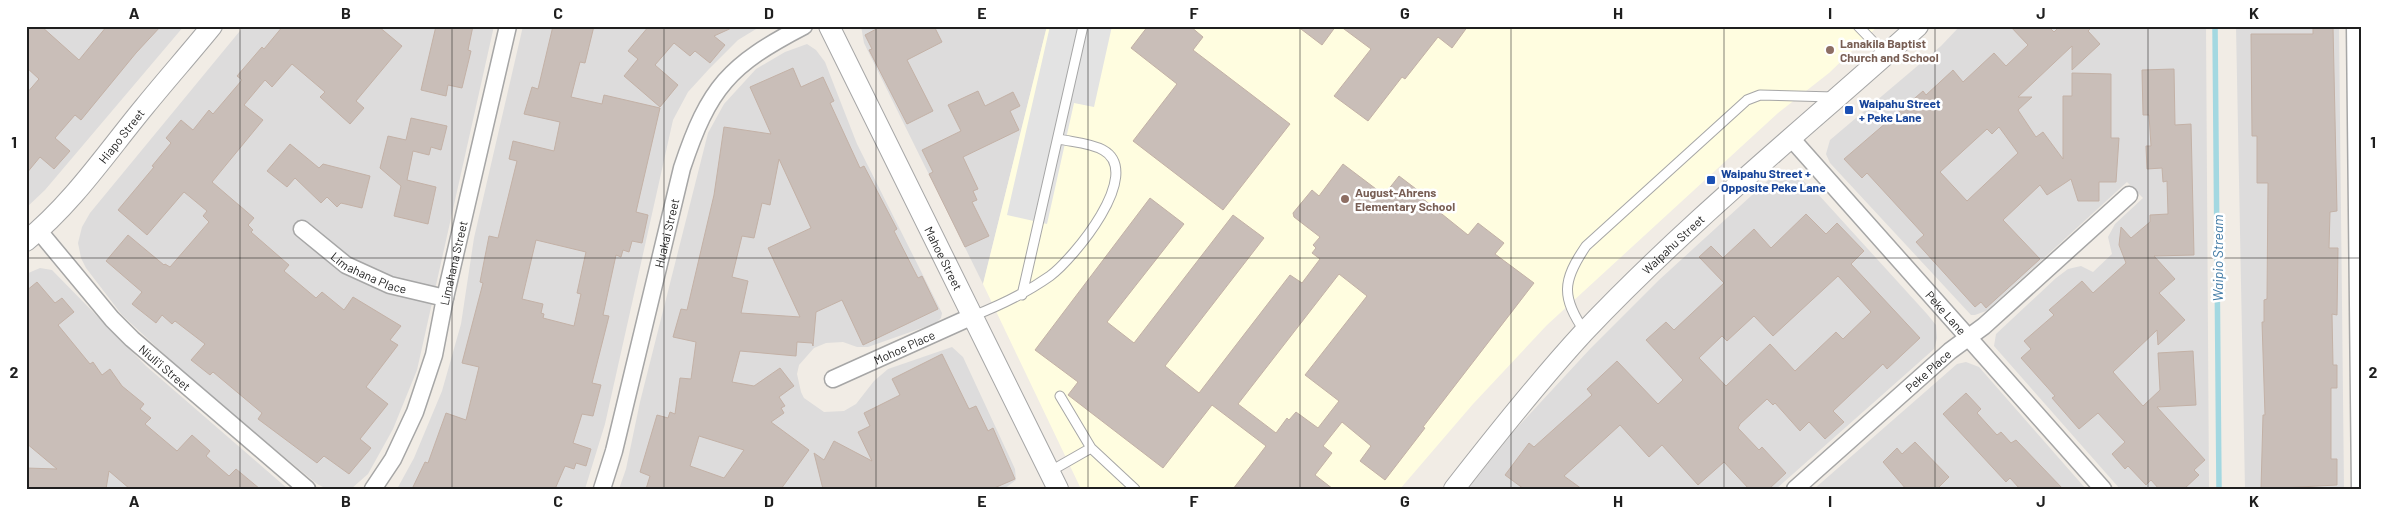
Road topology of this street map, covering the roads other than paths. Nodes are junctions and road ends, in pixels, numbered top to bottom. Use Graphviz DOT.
graph roads {
  1 [pos="212,26"];
  2 [pos="508,26"];
  3 [pos="804,26"];
  4 [pos="829,26"];
  5 [pos="1083,26"];
  6 [pos="1858,26"];
  7 [pos="1918,26"];
  8 [pos="2355,26"];
  9 [pos="1886,55"];
  10 [pos="1837,97"];
  11 [pos="1790,137"];
  12 [pos="1059,139"];
  13 [pos="2130,195"];
  14 [pos="302,230"];
  15 [pos="32,236"];
  16 [pos="2359,246"];
  17 [pos="1022,295"];
  18 [pos="445,298"];
  19 [pos="973,316"];
  20 [pos="1585,332"];
  21 [pos="1968,338"];
  22 [pos="833,379"];
  23 [pos="1060,396"];
  24 [pos="1091,448"];
  25 [pos="1055,484"];
  26 [pos="1136,488"];
  27 [pos="307,489"];
  28 [pos="373,489"];
  29 [pos="602,489"];
  30 [pos="1454,489"];
  31 [pos="1795,489"];
  32 [pos="2102,489"];
  33 [pos="2360,489"];
  1 -- 15 [label="street, Hiapo Street"];
  2 -- 18 [label="street, Limahana Street"];
  3 -- 29 [label="street, Huakai Street"];
  4 -- 19 [label="street, Mahoe Street"];
  5 -- 12 [label="lane"];
  6 -- 9 [label="lane"];
  7 -- 9 [label="street, Waipahu Street"];
  8 -- 16 [label="street"];
  9 -- 10 [label="street, Waipahu Street"];
  10 -- 11 [label="street, Waipahu Street"];
  10 -- 20 [label="lane"];
  11 -- 20 [label="street, Waipahu Street"];
  11 -- 21 [label="street, Peke Lane"];
  12 -- 17 [label="lane"];
  12 -- 17 [label="lane"];
  13 -- 21 [label="street, Peke Place"];
  14 -- 18 [label="street, Limahana Place"];
  15 -- 27 [label="street, Niuli'i Street"];
  16 -- 33 [label="street"];
  17 -- 19 [label="lane"];
  18 -- 28 [label="street, Limahana Street"];
  19 -- 22 [label="street, Mohoe Place"];
  19 -- 25 [label="street, Mahoe Street"];
  20 -- 30 [label="street, Waipahu Street"];
  21 -- 31 [label="street, Peke Place"];
  21 -- 32 [label="street, Peke Lane"];
  23 -- 24 [label="lane"];
  24 -- 25 [label="lane"];
  24 -- 26 [label="lane"];
}
